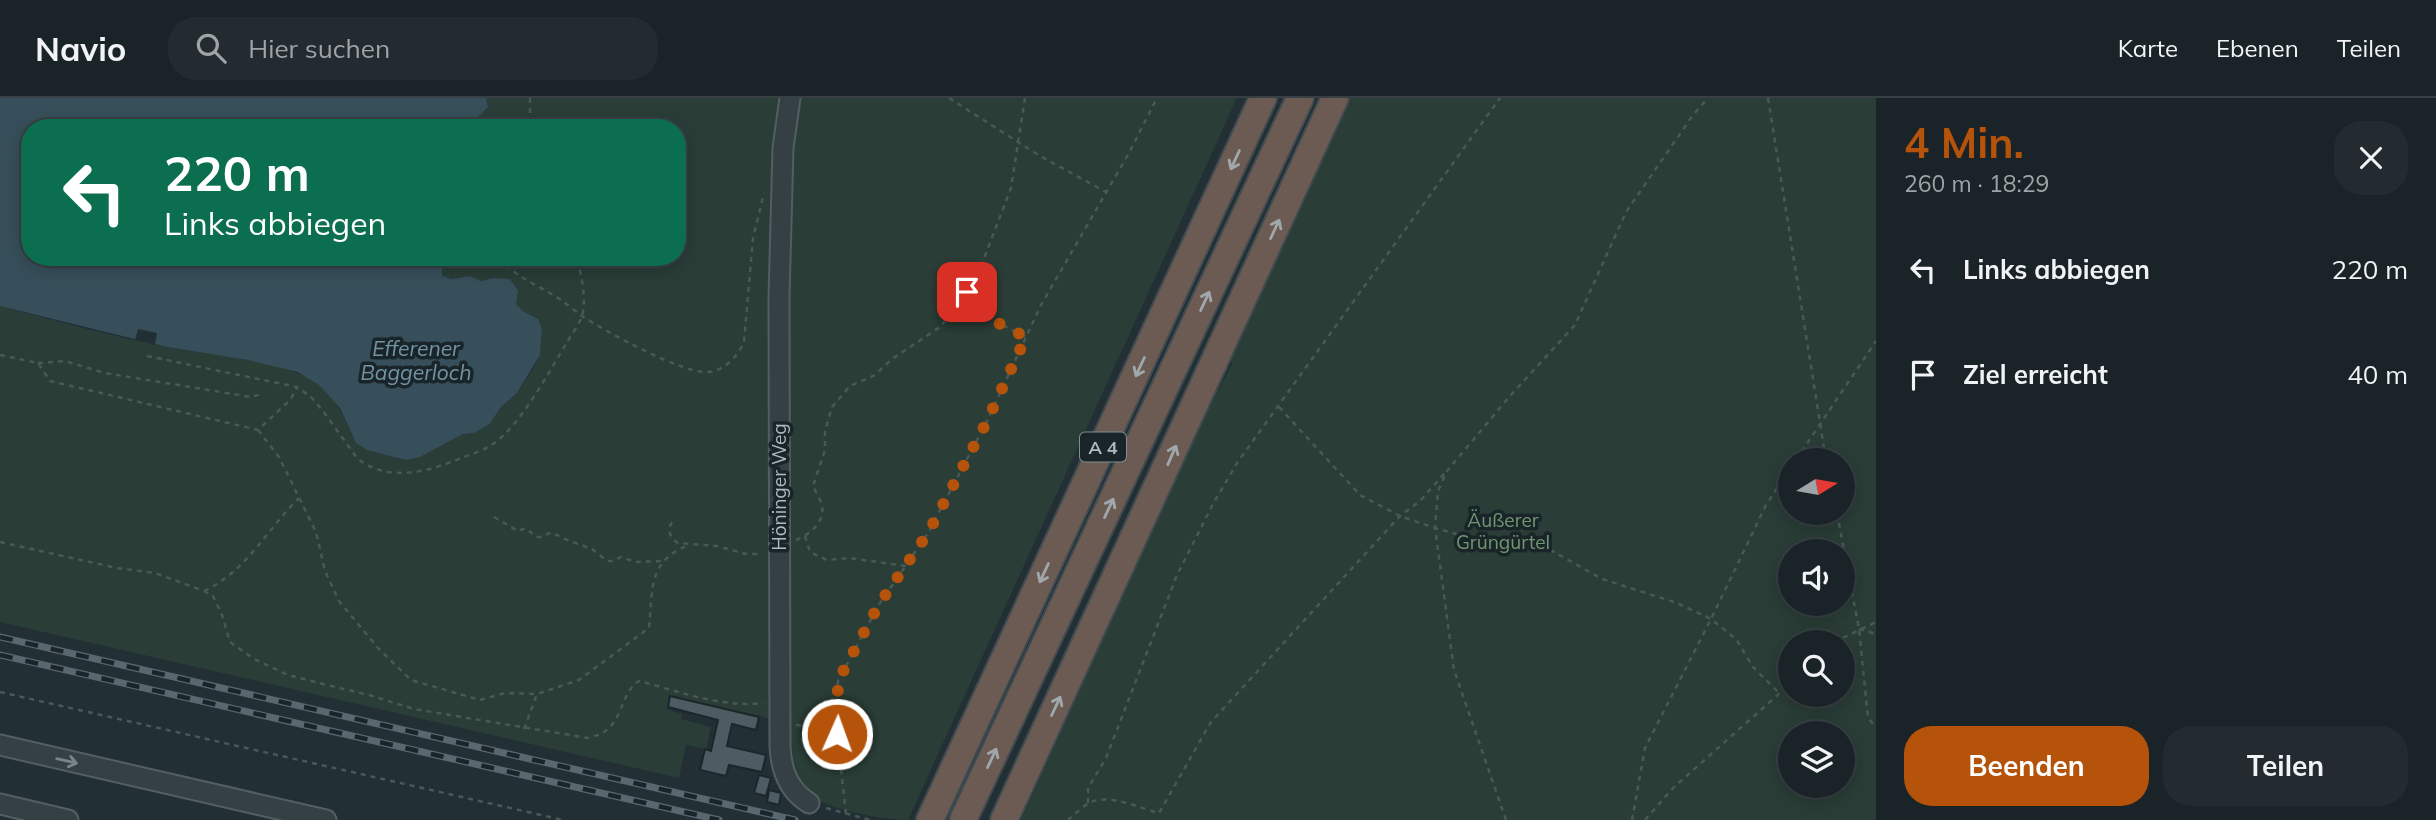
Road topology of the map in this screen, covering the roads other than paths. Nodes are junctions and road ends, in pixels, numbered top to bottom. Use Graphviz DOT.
graph roads {
  1 [pos="790,98"];
  2 [pos="1263,98"];
  3 [pos="1300,98"];
  4 [pos="1335,98"];
  5 [pos="1286,127"];
  6 [pos="1195,402"];
  7 [pos="0,746"];
  8 [pos="809,803"];
  9 [pos="0,804"];
  10 [pos="1006,816"];
  11 [pos="68,820"];
  12 [pos="326,820"];
  13 [pos="930,820"];
  14 [pos="963,820"];
  1 -- 8 [label="street, Höninger Weg"];
  2 -- 13 [label="highway, A 4, one-way"];
  3 -- 5 [label="highway, A 4"];
  6 -- 4 [label="highway, one-way"];
  5 -- 6 [label="highway"];
  14 -- 5 [label="highway, A 4, one-way"];
  10 -- 6 [label="highway, one-way"];
  7 -- 12 [label="street, one-way"];
  9 -- 11 [label="street"];
}
